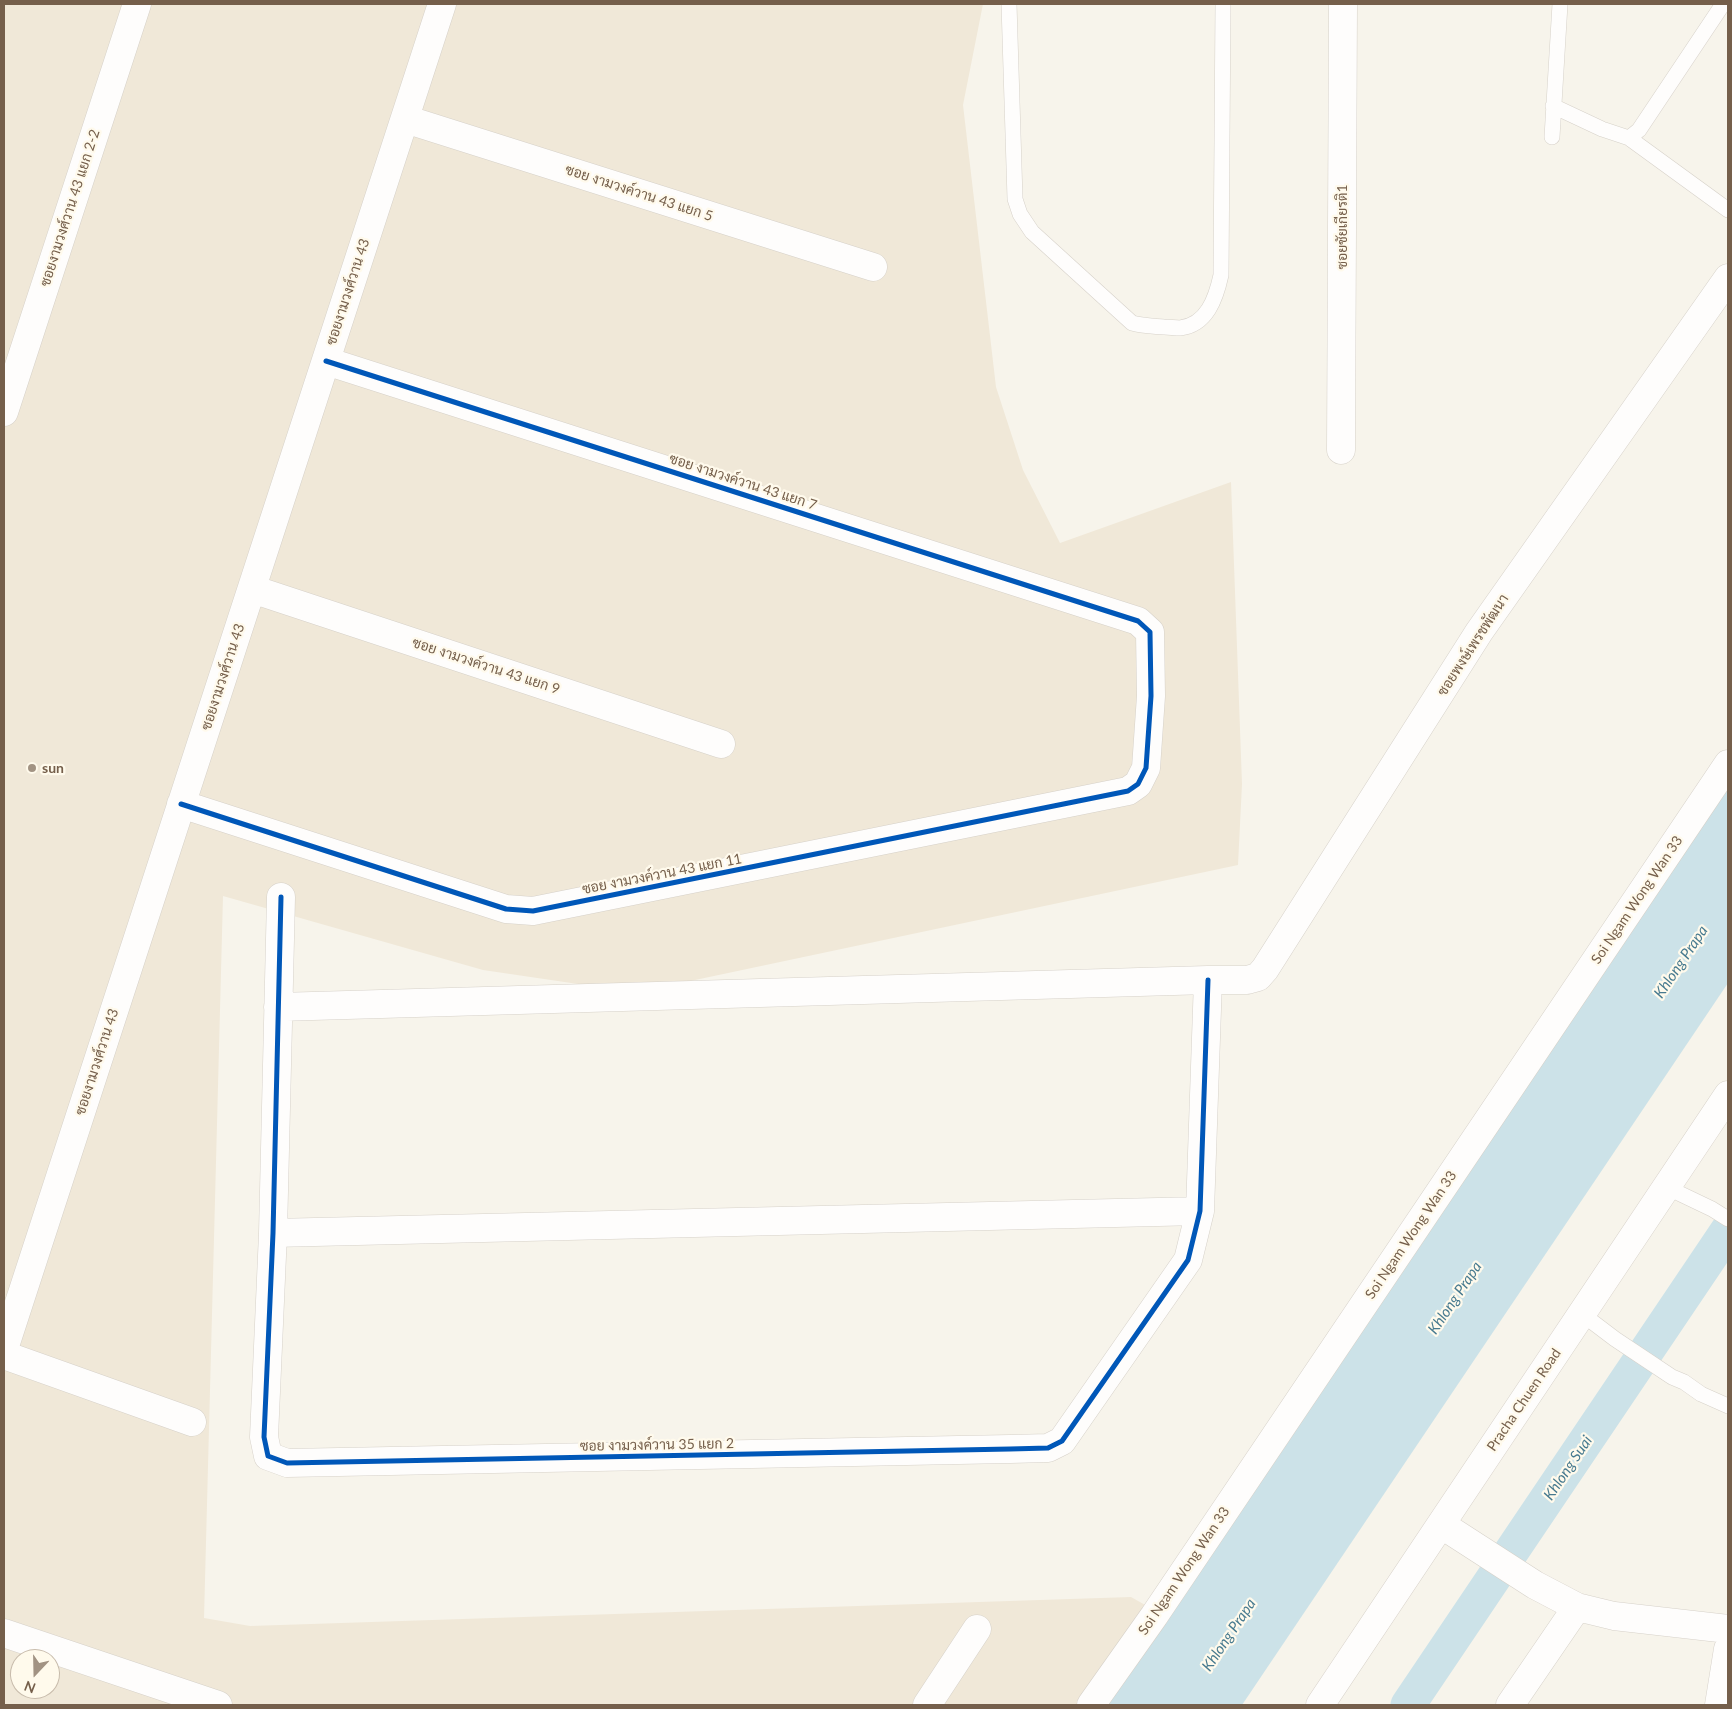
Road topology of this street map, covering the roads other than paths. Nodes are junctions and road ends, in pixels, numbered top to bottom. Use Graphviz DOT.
graph roads {
  1 [pos="137,4"];
  2 [pos="442,4"];
  3 [pos="1009,4"];
  4 [pos="1222,4"];
  5 [pos="1343,4"];
  6 [pos="1560,4"];
  7 [pos="1723,4"];
  8 [pos="1553,106"];
  9 [pos="405,118"];
  10 [pos="1552,136"];
  11 [pos="1629,138"];
  12 [pos="1728,210"];
  13 [pos="873,267"];
  14 [pos="1728,278"];
  15 [pos="326,361"];
  16 [pos="4,412"];
  17 [pos="1341,450"];
  18 [pos="252,589"];
  19 [pos="721,744"];
  20 [pos="1728,764"];
  21 [pos="1146,768"];
  22 [pos="181,804"];
  23 [pos="281,897"];
  24 [pos="1208,980"];
  25 [pos="278,1007"];
  26 [pos="1728,1095"];
  27 [pos="1666,1187"];
  28 [pos="1200,1211"];
  29 [pos="1728,1219"];
  30 [pos="273,1233"];
  31 [pos="1582,1314"];
  32 [pos="4,1350"];
  33 [pos="4,1355"];
  34 [pos="1728,1406"];
  35 [pos="192,1422"];
  36 [pos="1442,1525"];
  37 [pos="1577,1607"];
  38 [pos="977,1629"];
  39 [pos="1728,1629"];
  40 [pos="4,1633"];
  41 [pos="1728,1649"];
  42 [pos="218,1705"];
  43 [pos="927,1705"];
  44 [pos="1092,1705"];
  45 [pos="1320,1705"];
  46 [pos="1510,1705"];
  47 [pos="1719,1705"];
  1 -- 16 [label="street, ซอยงามวงศ์วาน 43 แยก 2-2"];
  2 -- 9 [label="street, ซอยงามวงศ์วาน 43"];
  3 -- 4 [label="lane"];
  5 -- 17 [label="street, ซอยชัยเกียรติ1"];
  6 -- 8 [label="lane"];
  7 -- 11 [label="lane"];
  8 -- 10 [label="lane"];
  8 -- 11 [label="lane"];
  9 -- 13 [label="street, ซอย งามวงค์วาน 43 แยก 5"];
  9 -- 15 [label="street, ซอยงามวงศ์วาน 43"];
  11 -- 12 [label="lane"];
  14 -- 24 [label="street, ซอยพงษ์เพรชพัฒนา"];
  15 -- 18 [label="street, ซอยงามวงศ์วาน 43"];
  15 -- 21 [label="street, ซอย งามวงค์วาน 43 แยก 7"];
  18 -- 19 [label="street, ซอย งามวงค์วาน 43 แยก 9"];
  18 -- 22 [label="street, ซอยงามวงศ์วาน 43"];
  20 -- 44 [label="street, Soi Ngam Wong Wan 33"];
  21 -- 22 [label="street, ซอย งามวงค์วาน 43 แยก 11"];
  22 -- 32 [label="street, ซอยงามวงศ์วาน 43"];
  23 -- 25 [label="street"];
  24 -- 25 [label="street, ซอยพงษ์เพรชพัฒนา"];
  24 -- 28 [label="street"];
  25 -- 30 [label="street"];
  26 -- 27 [label="street, Pracha Chuen Road"];
  27 -- 29 [label="lane"];
  27 -- 31 [label="street, Pracha Chuen Road"];
  28 -- 30 [label="street"];
  28 -- 30 [label="street, ซอย งามวงค์วาน 35 แยก 2"];
  31 -- 34 [label="lane"];
  31 -- 36 [label="street, Pracha Chuen Road"];
  33 -- 35 [label="street"];
  36 -- 37 [label="street"];
  36 -- 45 [label="street, Pracha Chuen Road"];
  37 -- 39 [label="street"];
  37 -- 46 [label="street"];
  38 -- 43 [label="street"];
  40 -- 42 [label="street"];
  41 -- 47 [label="street"];
}
